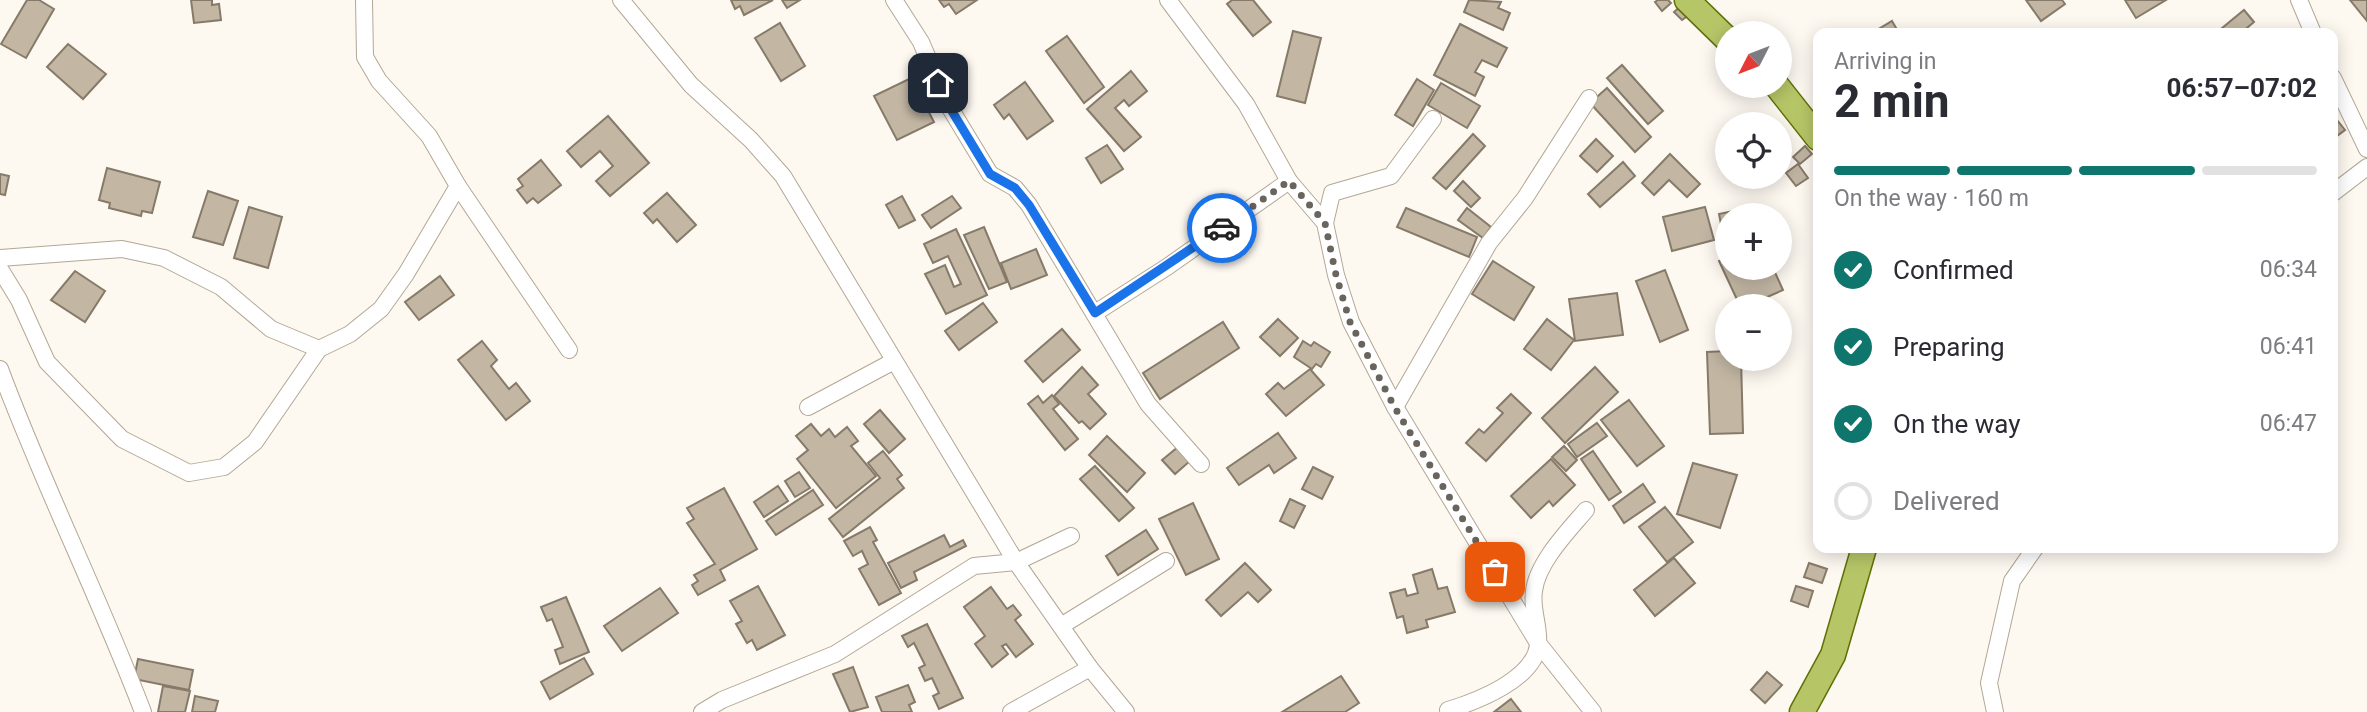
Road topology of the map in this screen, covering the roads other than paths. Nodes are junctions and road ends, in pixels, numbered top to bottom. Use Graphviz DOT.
graph roads {
  1 [pos="364,0"];
  2 [pos="621,0"];
  3 [pos="894,0"];
  4 [pos="1168,0"];
  5 [pos="1686,0"];
  6 [pos="2299,0"];
  7 [pos="1715,28"];
  8 [pos="2311,28"];
  9 [pos="2338,88"];
  10 [pos="1589,98"];
  11 [pos="1786,98"];
  12 [pos="1433,119"];
  13 [pos="1813,132"];
  14 [pos="2367,149"];
  15 [pos="2367,167"];
  16 [pos="1289,181"];
  17 [pos="458,186"];
  18 [pos="2338,189"];
  19 [pos="1325,223"];
  20 [pos="0,258"];
  21 [pos="0,269"];
  22 [pos="1095,313"];
  23 [pos="319,349"];
  24 [pos="569,350"];
  25 [pos="894,361"];
  26 [pos="0,369"];
  27 [pos="808,407"];
  28 [pos="1395,408"];
  29 [pos="1201,464"];
  30 [pos="1586,510"];
  31 [pos="1071,536"];
  32 [pos="1863,553"];
  33 [pos="2032,553"];
  34 [pos="1166,561"];
  35 [pos="1016,562"];
  36 [pos="1061,626"];
  37 [pos="1538,643"];
  38 [pos="1090,668"];
  39 [pos="1448,710"];
  40 [pos="143,712"];
  41 [pos="702,712"];
  42 [pos="1011,712"];
  43 [pos="1126,712"];
  44 [pos="1593,712"];
  45 [pos="1802,712"];
  46 [pos="1995,712"];
  1 -- 17 [label="street"];
  2 -- 25 [label="street"];
  3 -- 22 [label="street"];
  4 -- 16 [label="street"];
  5 -- 7 [label="main road"];
  6 -- 8 [label="street"];
  9 -- 14 [label="street"];
  10 -- 28 [label="street"];
  11 -- 13 [label="main road"];
  12 -- 19 [label="street"];
  15 -- 18 [label="street"];
  16 -- 19 [label="street"];
  16 -- 22 [label="street"];
  17 -- 23 [label="street"];
  17 -- 24 [label="street"];
  19 -- 28 [label="street"];
  20 -- 23 [label="street"];
  21 -- 23 [label="street"];
  22 -- 29 [label="street"];
  25 -- 27 [label="street"];
  25 -- 35 [label="street"];
  26 -- 40 [label="street"];
  28 -- 37 [label="street"];
  30 -- 37 [label="street"];
  31 -- 35 [label="street"];
  32 -- 45 [label="main road"];
  33 -- 46 [label="street"];
  34 -- 36 [label="street"];
  35 -- 36 [label="street"];
  35 -- 41 [label="street"];
  36 -- 38 [label="street"];
  37 -- 39 [label="street"];
  37 -- 44 [label="street"];
  38 -- 42 [label="street"];
  38 -- 43 [label="street"];
}
